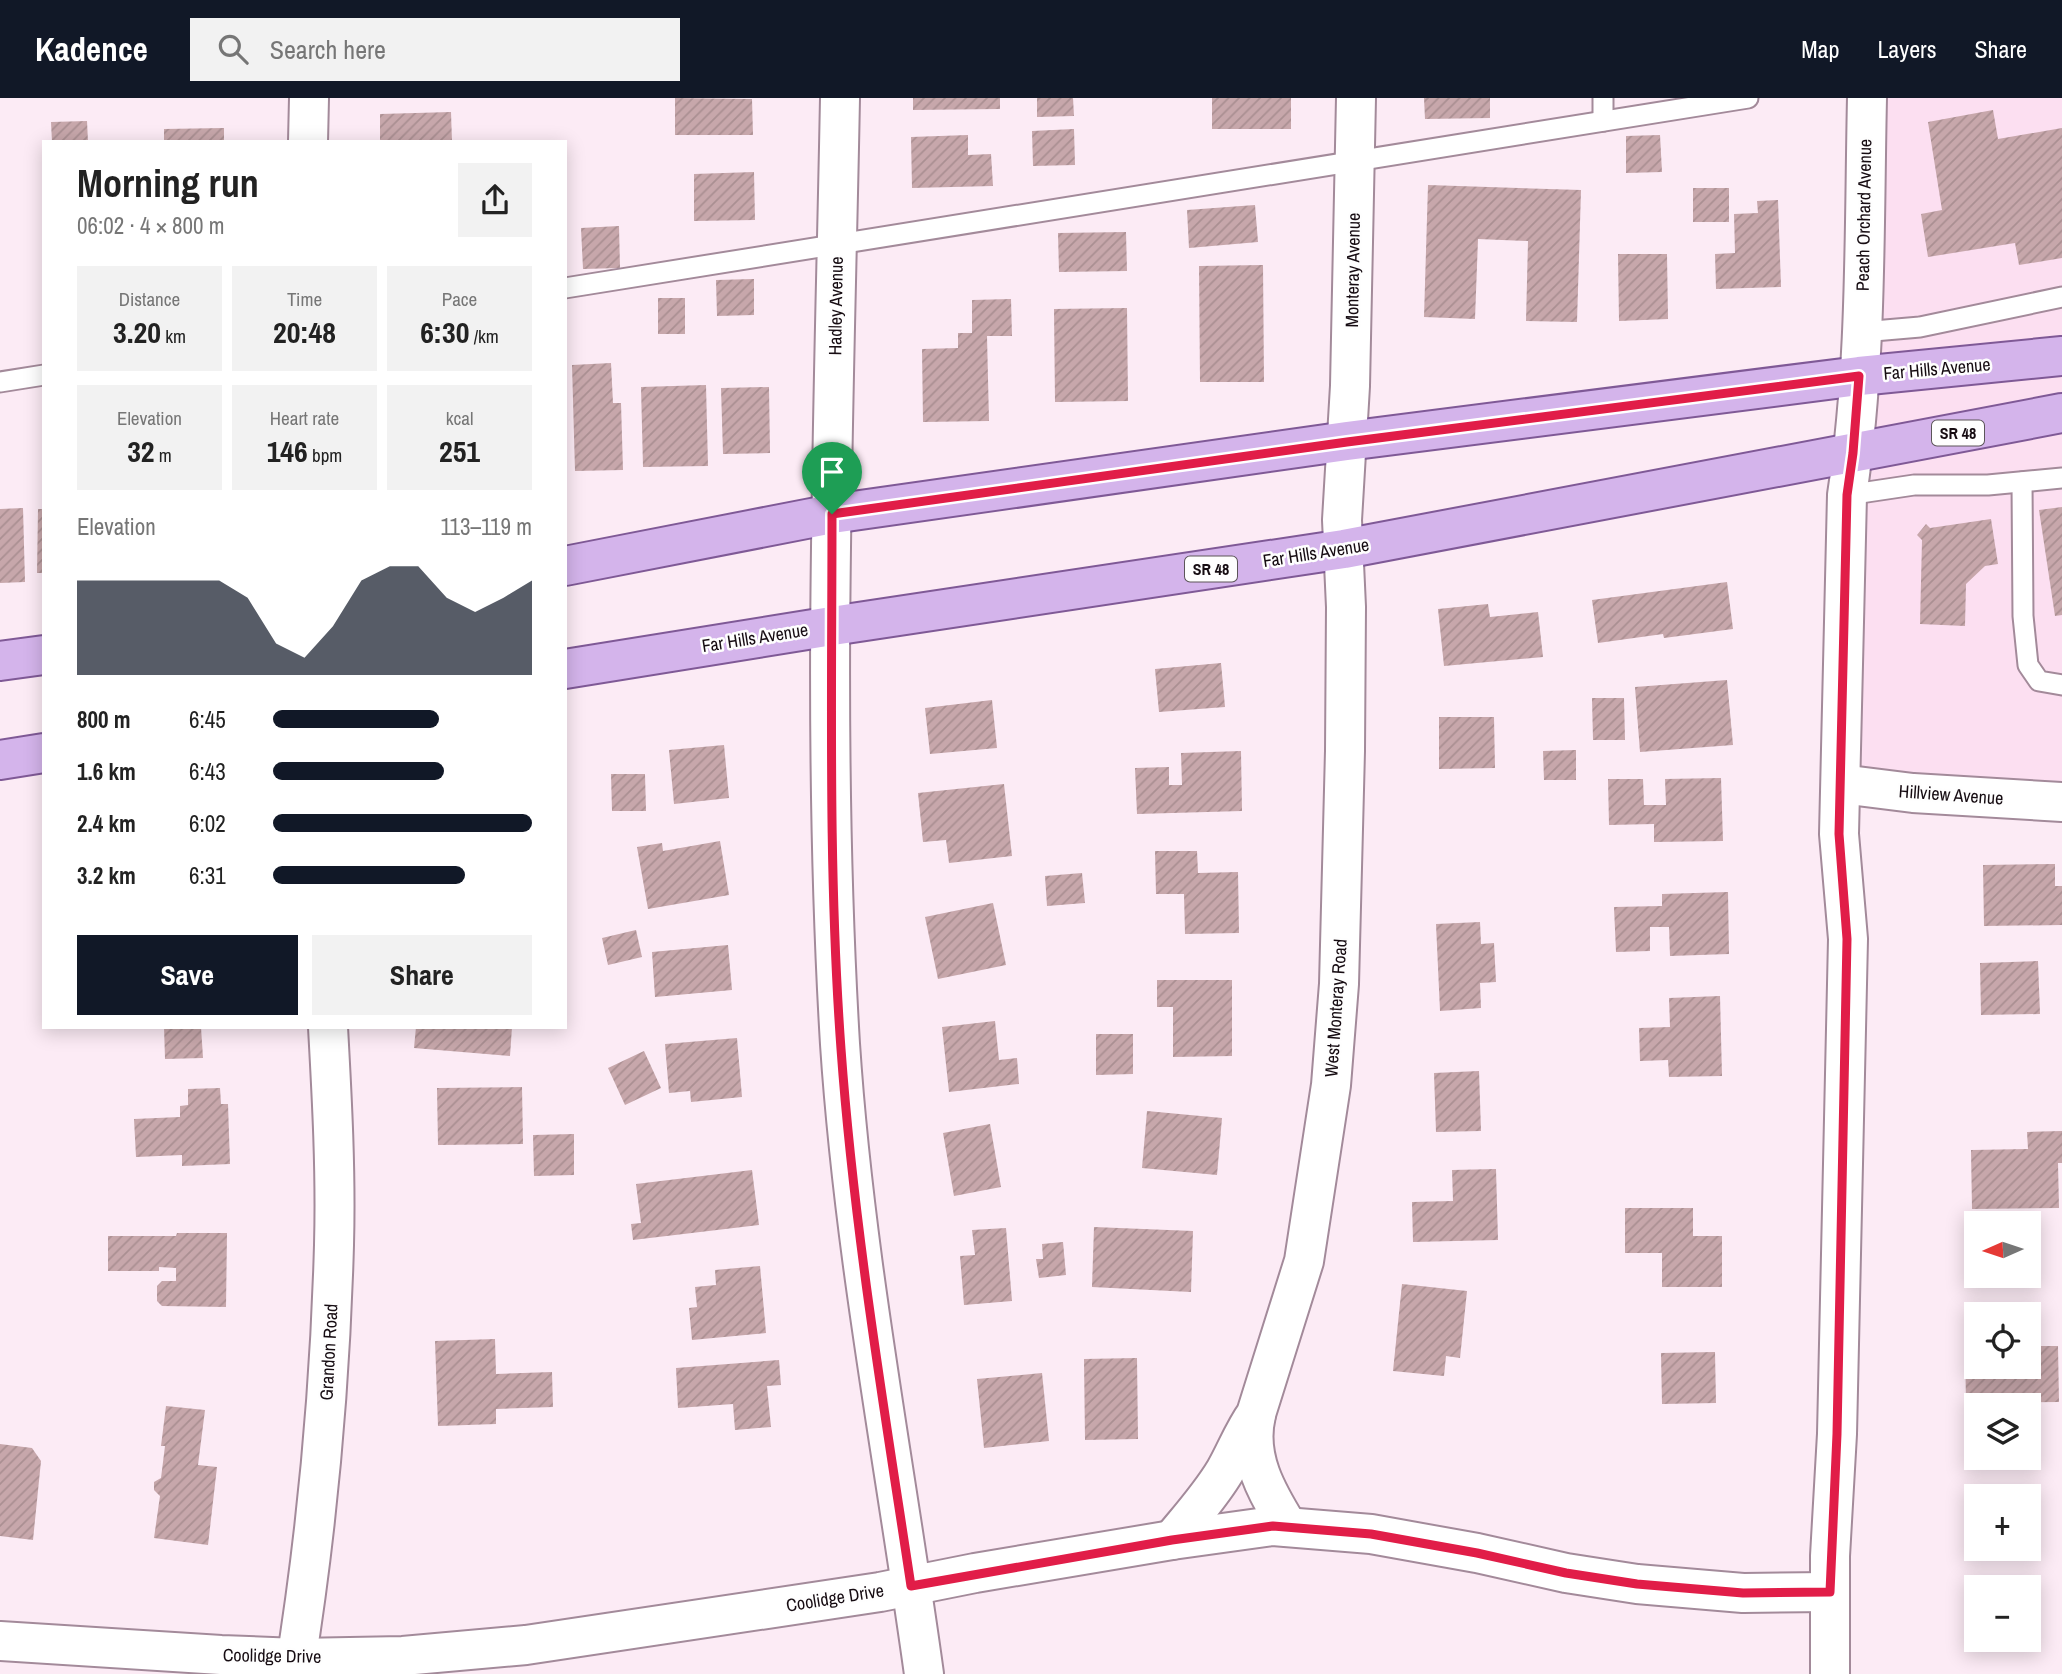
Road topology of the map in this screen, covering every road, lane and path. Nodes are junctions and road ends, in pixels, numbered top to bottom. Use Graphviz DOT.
graph roads {
  1 [pos="309,98"];
  2 [pos="840,98"];
  3 [pos="1356,98"];
  4 [pos="1603,98"];
  5 [pos="1748,98"];
  6 [pos="1867,98"];
  7 [pos="1603,121"];
  8 [pos="308,140"];
  9 [pos="1355,162"];
  10 [pos="838,245"];
  11 [pos="567,288"];
  12 [pos="2062,297"];
  13 [pos="1862,332"];
  14 [pos="2062,356"];
  15 [pos="42,375"];
  16 [pos="1859,376"];
  17 [pos="0,382"];
  18 [pos="2062,413"];
  19 [pos="1347,442"];
  20 [pos="1853,453"];
  21 [pos="2062,478"];
  22 [pos="2022,482"];
  23 [pos="1847,495"];
  24 [pos="832,514"];
  25 [pos="1344,550"];
  26 [pos="567,566"];
  27 [pos="831,626"];
  28 [pos="42,654"];
  29 [pos="0,661"];
  30 [pos="567,668"];
  31 [pos="2062,685"];
  32 [pos="42,753"];
  33 [pos="0,760"];
  34 [pos="1841,784"];
  35 [pos="2062,802"];
  36 [pos="328,1029"];
  37 [pos="1256,1414"];
  38 [pos="1288,1527"];
  39 [pos="1172,1540"];
  40 [pos="911,1586"];
  41 [pos="1830,1592"];
  42 [pos="0,1641"];
  43 [pos="295,1666"];
  44 [pos="924,1674"];
  45 [pos="1830,1674"];
  1 -- 8 [label="street"];
  2 -- 10 [label="street, Hadley Avenue"];
  3 -- 9 [label="street, Monteray Avenue"];
  4 -- 7 [label="lane"];
  5 -- 7 [label="lane"];
  6 -- 13 [label="street, Peach Orchard Avenue"];
  7 -- 9 [label="lane"];
  9 -- 10 [label="lane"];
  9 -- 19 [label="street, Monteray Avenue"];
  10 -- 11 [label="lane"];
  10 -- 24 [label="street, Hadley Avenue"];
  12 -- 13 [label="lane"];
  13 -- 16 [label="street, Peach Orchard Avenue"];
  14 -- 16 [label="main road, Far Hills Avenue"];
  15 -- 17 [label="lane"];
  16 -- 19 [label="main road, Far Hills Avenue"];
  16 -- 20 [label="street, Peach Orchard Avenue"];
  18 -- 20 [label="main road, Far Hills Avenue / SR 48"];
  19 -- 24 [label="main road, Far Hills Avenue"];
  19 -- 25 [label="street, West Monteray Road"];
  20 -- 23 [label="street, Peach Orchard Avenue"];
  20 -- 25 [label="main road, Far Hills Avenue / SR 48"];
  21 -- 22 [label="lane"];
  22 -- 23 [label="lane"];
  22 -- 31 [label="lane"];
  23 -- 34 [label="street, Peach Orchard Avenue"];
  24 -- 26 [label="main road, Far Hills Avenue"];
  24 -- 27 [label="street, Hadley Avenue"];
  25 -- 27 [label="main road, Far Hills Avenue / SR 48"];
  25 -- 37 [label="street, West Monteray Road"];
  27 -- 30 [label="main road, Far Hills Avenue / SR 48"];
  27 -- 40 [label="street, Hadley Avenue"];
  28 -- 29 [label="main road"];
  32 -- 33 [label="main road"];
  34 -- 35 [label="street, Hillview Avenue"];
  34 -- 41 [label="street, Peach Orchard Avenue"];
  36 -- 43 [label="street, Grandon Road"];
  37 -- 38 [label="street"];
  37 -- 39 [label="street, West Monteray Road"];
  38 -- 39 [label="street, Coolidge Drive"];
  38 -- 41 [label="street, Coolidge Drive"];
  39 -- 40 [label="street, Coolidge Drive"];
  40 -- 43 [label="street, Coolidge Drive"];
  40 -- 44 [label="street, Hadley Avenue"];
  41 -- 45 [label="street, Peach Orchard Avenue"];
  42 -- 43 [label="street, Coolidge Drive"];
}
